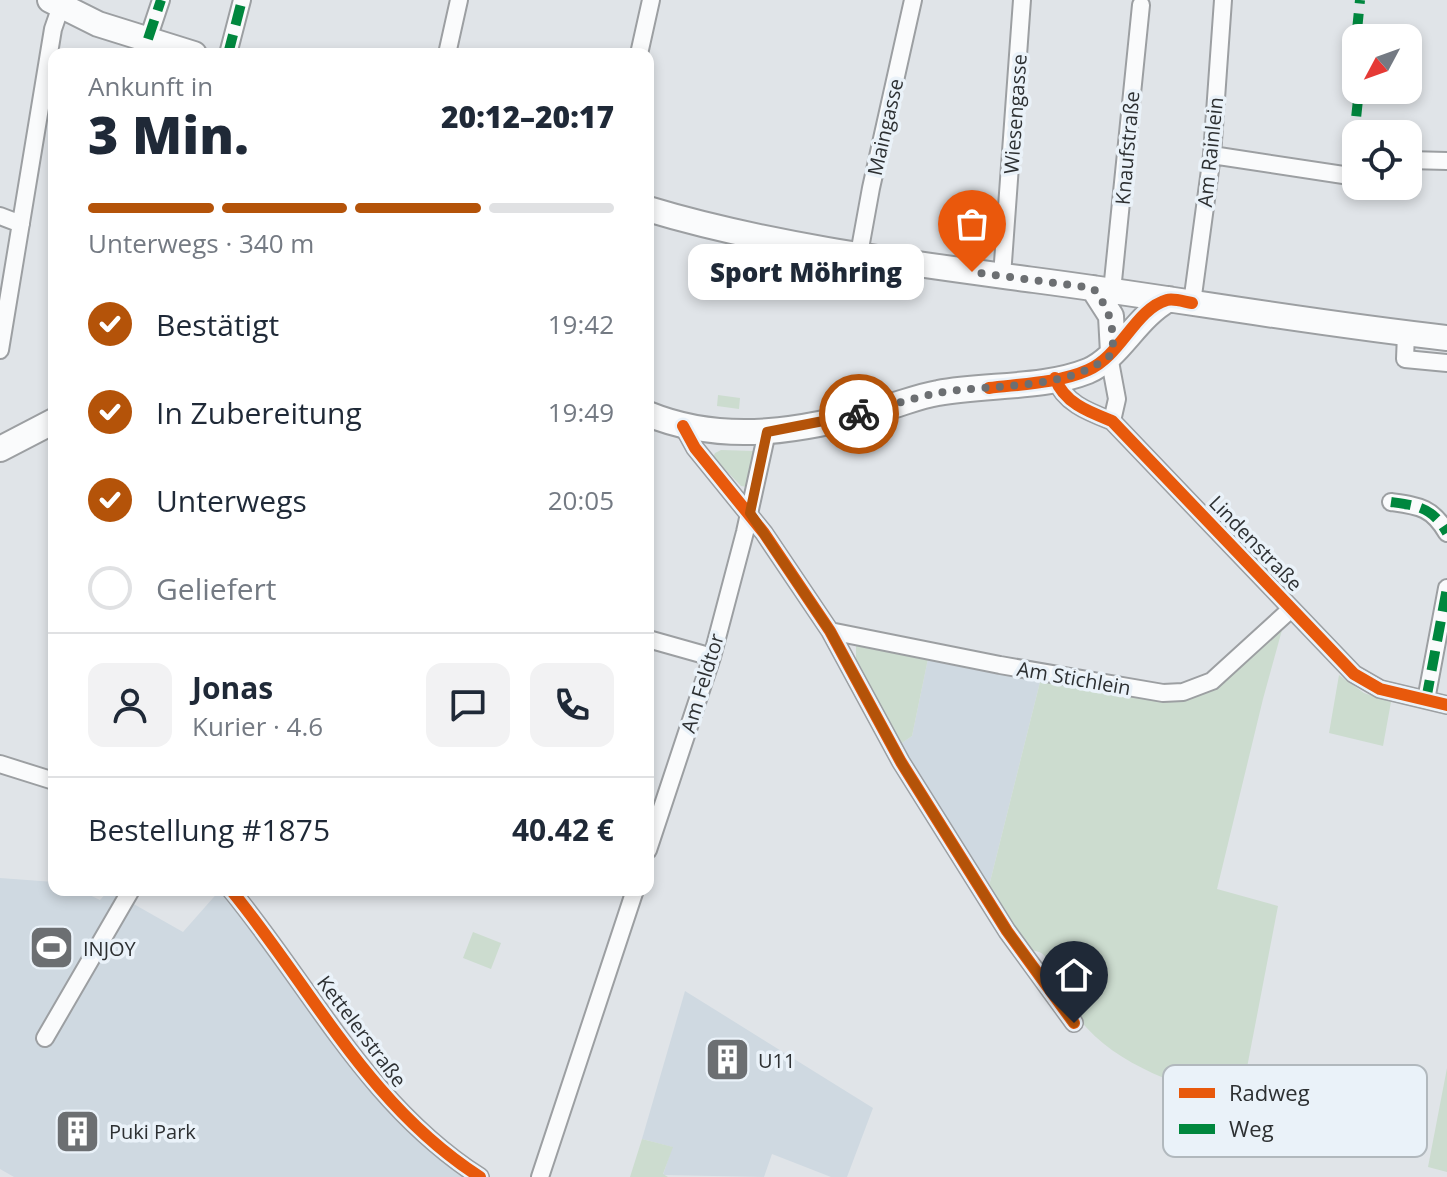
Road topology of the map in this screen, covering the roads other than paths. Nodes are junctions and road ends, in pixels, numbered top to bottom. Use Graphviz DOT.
graph roads {
  1 [pos="161,0"];
  2 [pos="242,0"];
  3 [pos="459,0"];
  4 [pos="651,0"];
  5 [pos="913,0"];
  6 [pos="1022,0"];
  7 [pos="1223,0"];
  8 [pos="55,3"];
  9 [pos="1141,5"];
  10 [pos="148,39"];
  11 [pos="50,48"];
  12 [pos="176,48"];
  13 [pos="230,48"];
  14 [pos="448,48"];
  15 [pos="640,48"];
  16 [pos="48,59"];
  17 [pos="1212,155"];
  18 [pos="1422,160"];
  19 [pos="1447,161"];
  20 [pos="1342,175"];
  21 [pos="654,211"];
  22 [pos="0,216"];
  23 [pos="21,224"];
  24 [pos="859,254"];
  25 [pos="1002,276"];
  26 [pos="1102,290"];
  27 [pos="1180,301"];
  28 [pos="1406,334"];
  29 [pos="1447,338"];
  30 [pos="0,350"];
  31 [pos="1111,354"];
  32 [pos="1447,363"];
  33 [pos="1055,378"];
  34 [pos="654,416"];
  35 [pos="1112,421"];
  36 [pos="47,424"];
  37 [pos="683,426"];
  38 [pos="0,428"];
  39 [pos="767,432"];
  40 [pos="0,449"];
  41 [pos="1391,502"];
  42 [pos="750,513"];
  43 [pos="1447,533"];
  44 [pos="1447,588"];
  45 [pos="1291,609"];
  46 [pos="830,631"];
  47 [pos="654,641"];
  48 [pos="712,657"];
  49 [pos="1426,700"];
  50 [pos="1447,705"];
  51 [pos="0,764"];
  52 [pos="48,779"];
  53 [pos="654,832"];
  54 [pos="128,896"];
  55 [pos="235,896"];
  56 [pos="632,896"];
  57 [pos="1074,1023"];
  58 [pos="45,1038"];
  59 [pos="480,1177"];
  60 [pos="540,1177"];
  1 -- 10 [label="street"];
  2 -- 13 [label="street"];
  3 -- 14 [label="street"];
  4 -- 15 [label="street"];
  5 -- 24 [label="street, Maingasse"];
  6 -- 25 [label="street, Wiesengasse"];
  7 -- 17 [label="street, Am Rainlein"];
  8 -- 10 [label="main road"];
  8 -- 11 [label="street"];
  9 -- 26 [label="street, Knaufstraße"];
  10 -- 12 [label="main road"];
  16 -- 23 [label="street"];
  17 -- 20 [label="street"];
  17 -- 27 [label="street, Am Rainlein"];
  18 -- 19 [label="street"];
  21 -- 24 [label="main road"];
  22 -- 23 [label="street"];
  23 -- 30 [label="street"];
  24 -- 25 [label="main road"];
  25 -- 26 [label="main road"];
  26 -- 27 [label="main road"];
  26 -- 31 [label="main road"];
  27 -- 28 [label="main road"];
  27 -- 31 [label="main road"];
  28 -- 29 [label="main road"];
  28 -- 32 [label="street"];
  31 -- 33 [label="main road"];
  31 -- 35 [label="street"];
  33 -- 35 [label="street, Lindenstraße"];
  33 -- 39 [label="main road"];
  34 -- 37 [label="main road"];
  35 -- 45 [label="street, Lindenstraße"];
  36 -- 38 [label="main road"];
  36 -- 40 [label="main road"];
  37 -- 39 [label="main road"];
  37 -- 42 [label="street"];
  39 -- 42 [label="street, Am Feldtor"];
  41 -- 43 [label="street"];
  42 -- 46 [label="street"];
  42 -- 48 [label="street, Am Feldtor"];
  44 -- 49 [label="street"];
  45 -- 46 [label="street, Am Stichlein"];
  45 -- 49 [label="street, Lindenstraße"];
  46 -- 57 [label="street"];
  47 -- 48 [label="street"];
  48 -- 53 [label="street, Am Feldtor"];
  49 -- 50 [label="street, Lindenstraße"];
  51 -- 52 [label="street"];
  54 -- 58 [label="street"];
  55 -- 59 [label="street, Kettelerstraße"];
  56 -- 60 [label="street"];
}
